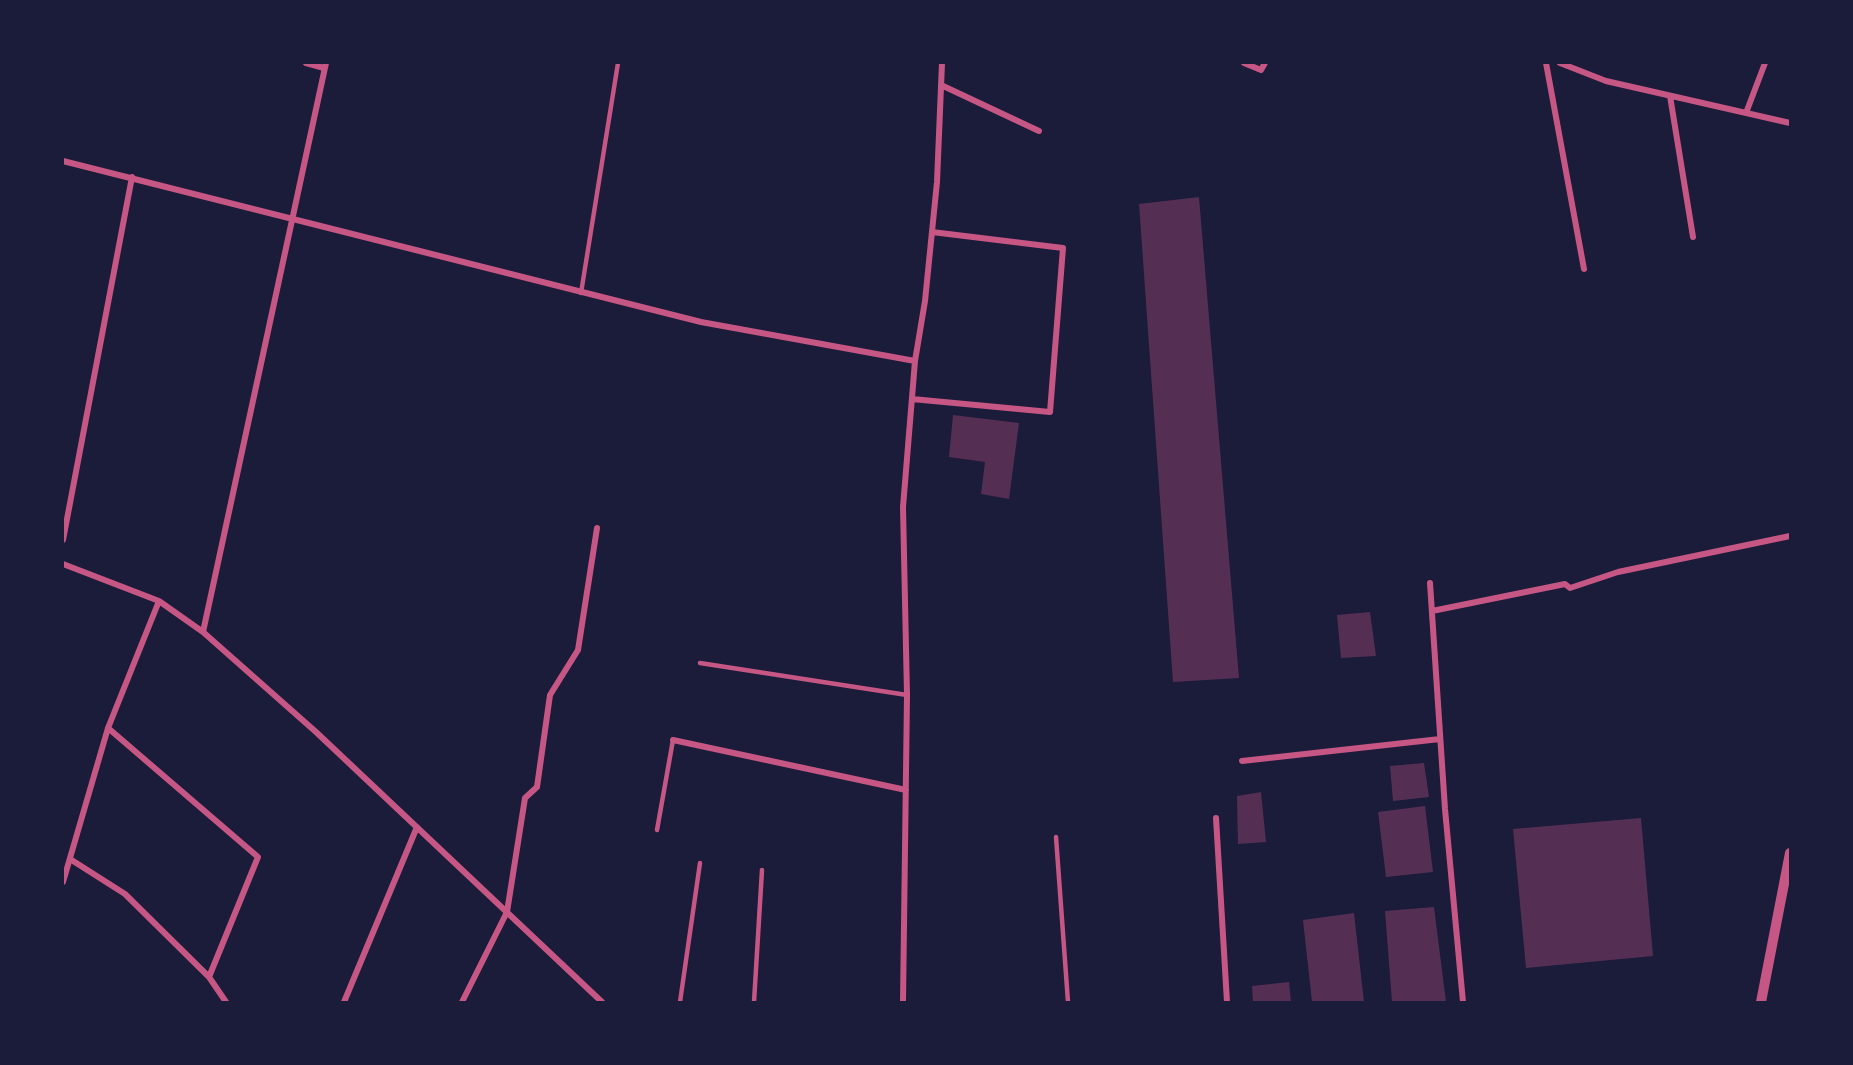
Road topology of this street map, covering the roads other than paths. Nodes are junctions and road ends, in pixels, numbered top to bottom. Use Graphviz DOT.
graph roads {
  1 [pos="306,63"];
  2 [pos="618,63"];
  3 [pos="942,63"];
  4 [pos="1244,63"];
  5 [pos="1265,63"];
  6 [pos="1546,63"];
  7 [pos="1560,63"];
  8 [pos="1765,63"];
  9 [pos="325,65"];
  10 [pos="941,85"];
  11 [pos="1670,96"];
  12 [pos="1746,112"];
  13 [pos="1790,123"];
  14 [pos="1039,131"];
  15 [pos="63,161"];
  16 [pos="132,177"];
  17 [pos="291,217"];
  18 [pos="932,232"];
  19 [pos="1693,237"];
  20 [pos="1584,269"];
  21 [pos="581,292"];
  22 [pos="915,361"];
  23 [pos="912,399"];
  24 [pos="597,528"];
  25 [pos="1790,536"];
  26 [pos="63,540"];
  27 [pos="63,564"];
  28 [pos="1430,583"];
  29 [pos="159,602"];
  30 [pos="1432,611"];
  31 [pos="204,632"];
  32 [pos="700,663"];
  33 [pos="907,695"];
  34 [pos="108,728"];
  35 [pos="1440,739"];
  36 [pos="673,740"];
  37 [pos="1242,761"];
  38 [pos="906,790"];
  39 [pos="1216,818"];
  40 [pos="417,827"];
  41 [pos="657,830"];
  42 [pos="1056,837"];
  43 [pos="1790,853"];
  44 [pos="70,859"];
  45 [pos="700,863"];
  46 [pos="762,870"];
  47 [pos="63,882"];
  48 [pos="507,912"];
  49 [pos="209,977"];
  50 [pos="226,1002"];
  51 [pos="344,1002"];
  52 [pos="462,1002"];
  53 [pos="602,1002"];
  54 [pos="680,1002"];
  55 [pos="754,1002"];
  56 [pos="903,1002"];
  57 [pos="1068,1002"];
  58 [pos="1227,1002"];
  59 [pos="1463,1002"];
  60 [pos="1761,1002"];
  1 -- 9 [label="street"];
  2 -- 21 [label="lane"];
  3 -- 10 [label="street"];
  4 -- 5 [label="street"];
  6 -- 20 [label="street"];
  7 -- 11 [label="street"];
  8 -- 12 [label="street"];
  9 -- 17 [label="street"];
  10 -- 14 [label="street"];
  10 -- 18 [label="street"];
  11 -- 12 [label="street"];
  11 -- 19 [label="street"];
  12 -- 13 [label="street"];
  15 -- 16 [label="street"];
  16 -- 17 [label="street"];
  16 -- 26 [label="street"];
  17 -- 21 [label="street"];
  17 -- 31 [label="street"];
  18 -- 22 [label="street"];
  18 -- 23 [label="street"];
  21 -- 22 [label="street"];
  22 -- 23 [label="street"];
  23 -- 33 [label="street"];
  24 -- 48 [label="street"];
  25 -- 30 [label="street"];
  27 -- 29 [label="street"];
  28 -- 30 [label="street"];
  29 -- 31 [label="street"];
  29 -- 34 [label="street"];
  30 -- 35 [label="street"];
  31 -- 40 [label="street"];
  32 -- 33 [label="lane"];
  33 -- 38 [label="street"];
  34 -- 44 [label="street"];
  34 -- 49 [label="street"];
  35 -- 37 [label="street"];
  35 -- 59 [label="street"];
  36 -- 38 [label="street"];
  36 -- 41 [label="lane"];
  38 -- 56 [label="street"];
  39 -- 58 [label="street"];
  40 -- 48 [label="street"];
  40 -- 51 [label="street"];
  42 -- 57 [label="lane"];
  43 -- 60 [label="street"];
  44 -- 47 [label="street"];
  44 -- 49 [label="street"];
  45 -- 54 [label="lane"];
  46 -- 55 [label="lane"];
  48 -- 52 [label="street"];
  48 -- 53 [label="street"];
  49 -- 50 [label="street"];
}
